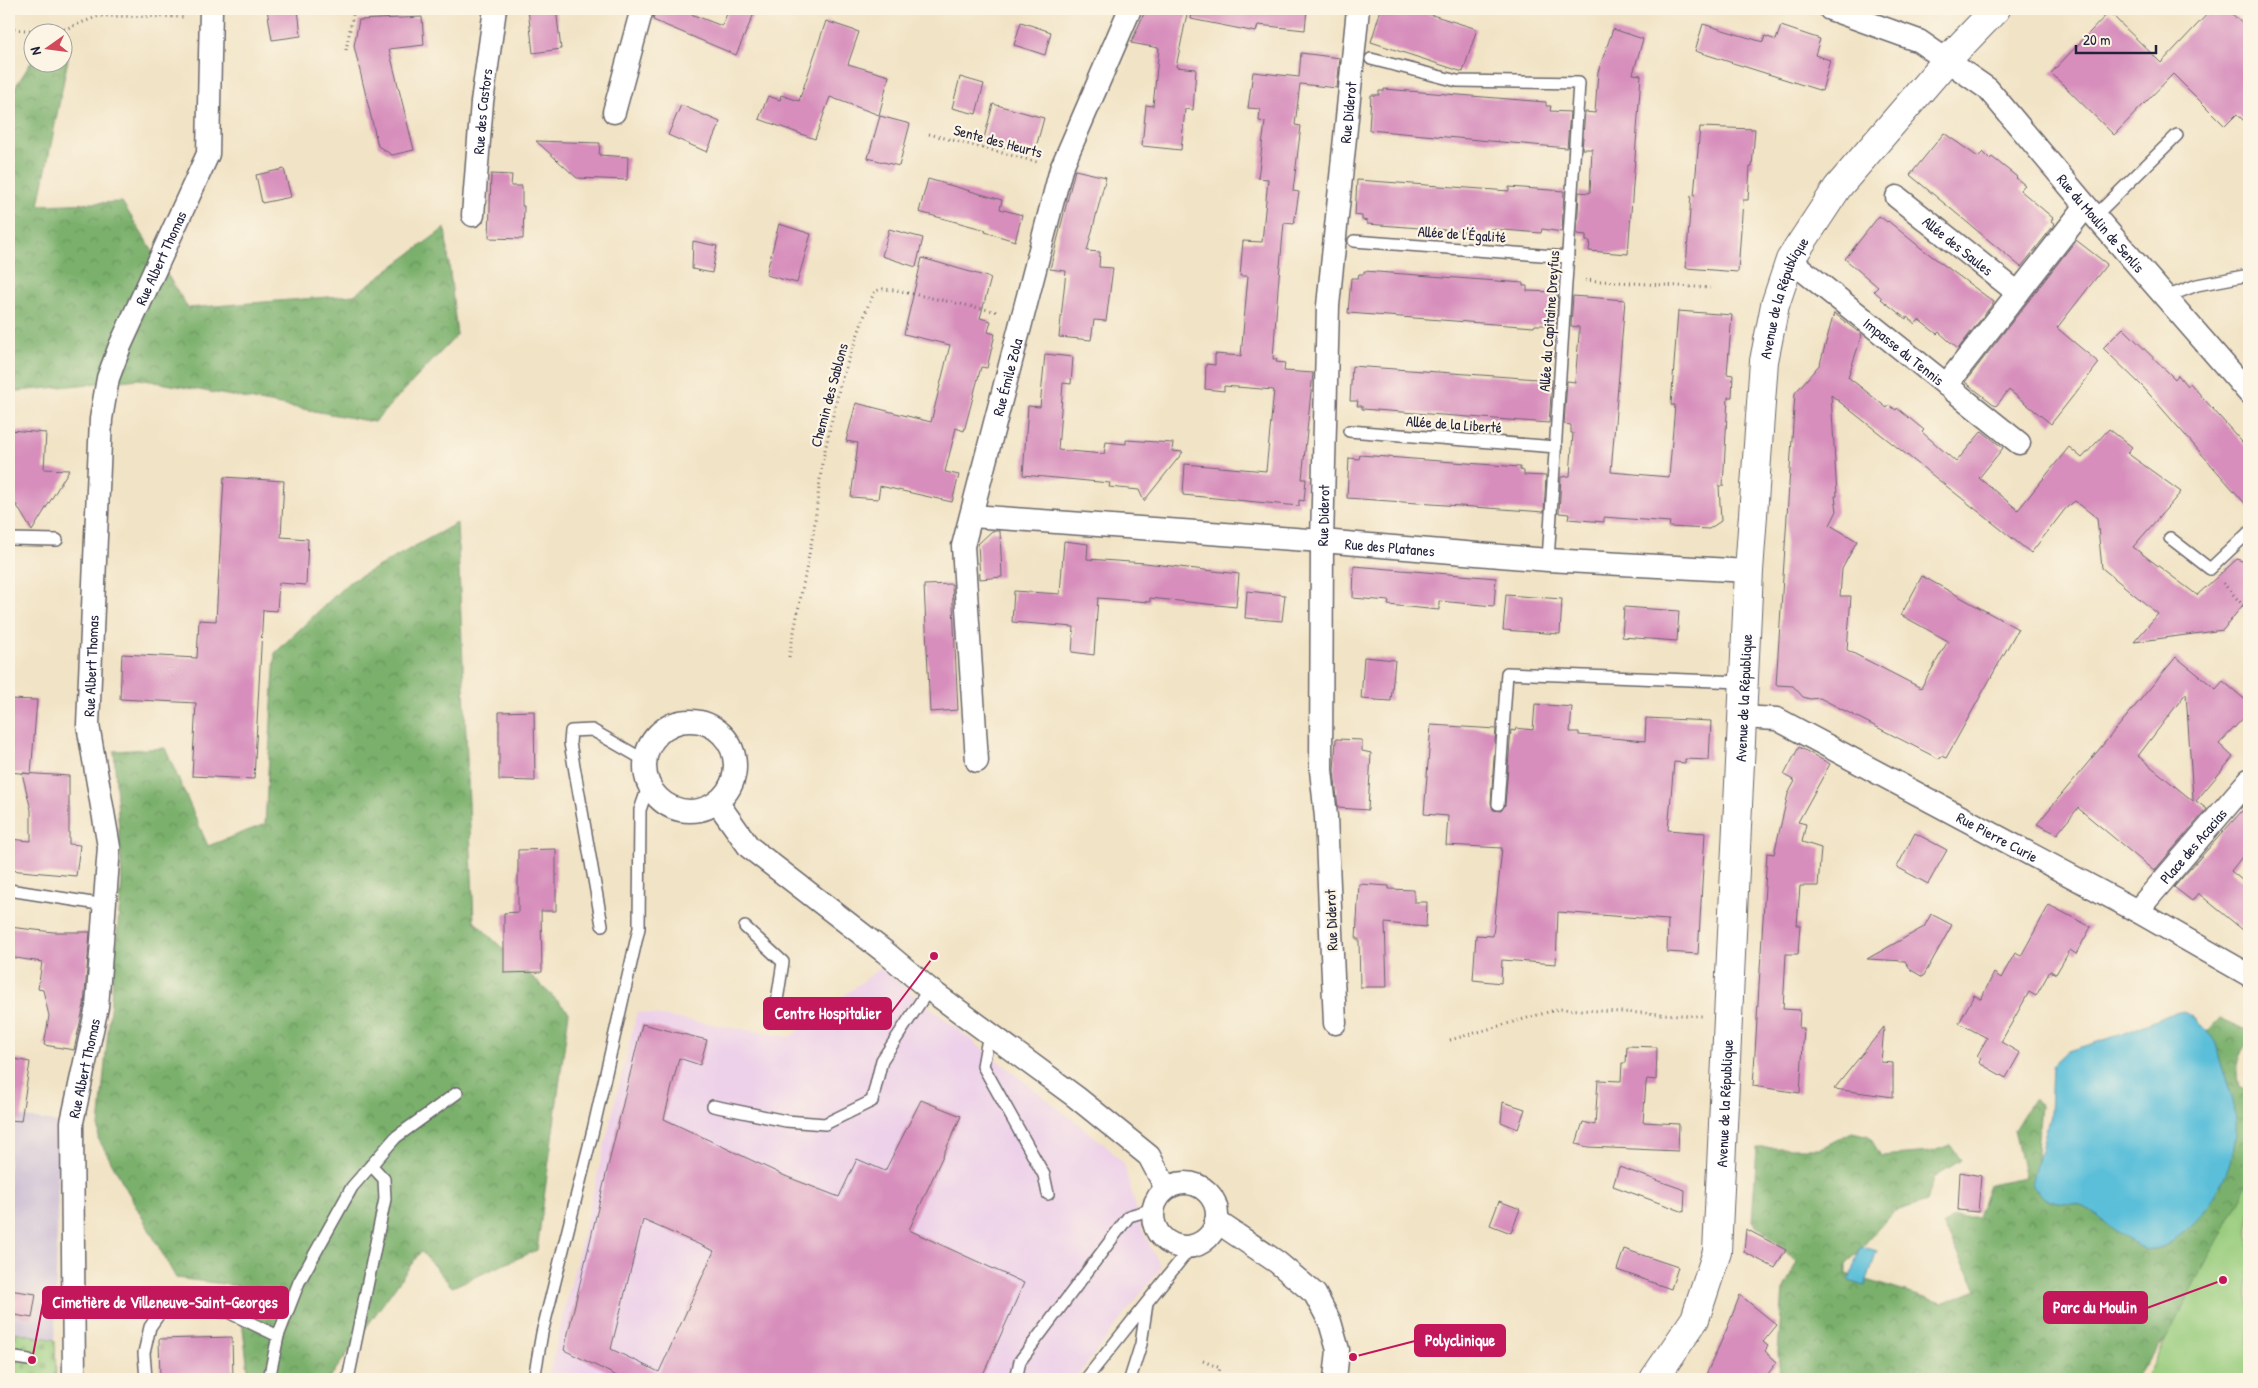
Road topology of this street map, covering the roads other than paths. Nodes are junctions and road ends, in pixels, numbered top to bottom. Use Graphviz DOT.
graph roads {
  1 [pos="495,9"];
  2 [pos="642,9"];
  3 [pos="1130,9"];
  4 [pos="1358,9"];
  5 [pos="1830,9"];
  6 [pos="1996,9"];
  7 [pos="211,13"];
  8 [pos="1371,59"];
  9 [pos="1948,59"];
  10 [pos="614,112"];
  11 [pos="2177,135"];
  12 [pos="1897,197"];
  13 [pos="2091,211"];
  14 [pos="473,215"];
  15 [pos="1354,241"];
  16 [pos="1568,257"];
  17 [pos="1790,260"];
  18 [pos="2249,275"];
  19 [pos="2018,293"];
  20 [pos="2166,297"];
  21 [pos="1946,385"];
  22 [pos="2249,393"];
  23 [pos="1349,431"];
  24 [pos="2019,443"];
  25 [pos="1556,447"];
  26 [pos="972,516"];
  27 [pos="2249,532"];
  28 [pos="2170,538"];
  29 [pos="9,539"];
  30 [pos="56,540"];
  31 [pos="1322,541"];
  32 [pos="1548,560"];
  33 [pos="1748,571"];
  34 [pos="1742,682"];
  35 [pos="1741,716"];
  36 [pos="646,761"];
  37 [pos="976,761"];
  38 [pos="2249,780"];
  39 [pos="649,784"];
  40 [pos="717,802"];
  41 [pos="1498,804"];
  42 [pos="9,890"];
  43 [pos="105,905"];
  44 [pos="2136,911"];
  45 [pos="602,925"];
  46 [pos="745,927"];
  47 [pos="2249,975"];
  48 [pos="929,989"];
  49 [pos="776,1007"];
  50 [pos="1335,1024"];
  51 [pos="989,1033"];
  52 [pos="457,1093"];
  53 [pos="713,1106"];
  54 [pos="371,1165"];
  55 [pos="1166,1188"];
  56 [pos="1048,1194"];
  57 [pos="1153,1209"];
  58 [pos="1216,1221"];
  59 [pos="1192,1247"];
  60 [pos="1147,1303"];
  61 [pos="278,1336"];
  62 [pos="9,1357"];
  63 [pos="29,1360"];
  64 [pos="74,1379"];
  65 [pos="146,1379"];
  66 [pos="269,1379"];
  67 [pos="348,1379"];
  68 [pos="534,1379"];
  69 [pos="1016,1379"];
  70 [pos="1086,1379"];
  71 [pos="1130,1379"];
  72 [pos="1335,1379"];
  73 [pos="1654,1379"];
  1 -- 14 [label="street, Rue des Castors"];
  2 -- 10 [label="street"];
  3 -- 26 [label="street, Rue Émile Zola"];
  4 -- 31 [label="street, Rue Diderot"];
  5 -- 9 [label="street, Rue du Moulin de Senlis"];
  6 -- 9 [label="street, Avenue de la République"];
  7 -- 43 [label="street, Rue Albert Thomas"];
  8 -- 16 [label="lane, Allée du Capitaine Dreyfus"];
  9 -- 13 [label="street, Rue du Moulin de Senlis"];
  9 -- 17 [label="street, Avenue de la République"];
  11 -- 13 [label="lane"];
  12 -- 19 [label="street, Allée des Saules"];
  13 -- 19 [label="street"];
  13 -- 20 [label="street, Rue du Moulin de Senlis"];
  15 -- 16 [label="lane, Allée de l'Égalité"];
  16 -- 25 [label="lane, Allée du Capitaine Dreyfus"];
  17 -- 21 [label="street, Impasse du Tennis"];
  17 -- 33 [label="street, Avenue de la République"];
  18 -- 20 [label="lane"];
  19 -- 21 [label="street"];
  20 -- 22 [label="street, Rue du Moulin de Senlis"];
  21 -- 24 [label="street, Impasse du Tennis"];
  23 -- 25 [label="lane, Allée de la Liberté"];
  25 -- 32 [label="lane, Allée du Capitaine Dreyfus"];
  26 -- 31 [label="street, Rue des Platanes"];
  26 -- 37 [label="street, Rue Émile Zola"];
  27 -- 28 [label="lane"];
  29 -- 30 [label="lane"];
  31 -- 32 [label="street, Rue des Platanes"];
  31 -- 50 [label="street, Rue Diderot"];
  32 -- 33 [label="street, Rue des Platanes"];
  33 -- 34 [label="street, Avenue de la République"];
  34 -- 35 [label="street, Avenue de la République"];
  34 -- 41 [label="lane"];
  35 -- 44 [label="street, Rue Pierre Curie"];
  35 -- 73 [label="street, Avenue de la République"];
  36 -- 39 [label="street"];
  36 -- 40 [label="street"];
  36 -- 45 [label="lane"];
  38 -- 44 [label="street, Place des Acacias"];
  39 -- 40 [label="street"];
  39 -- 68 [label="lane"];
  40 -- 48 [label="street"];
  42 -- 43 [label="lane"];
  43 -- 64 [label="street, Rue Albert Thomas"];
  44 -- 47 [label="street, Rue Pierre Curie"];
  46 -- 49 [label="lane"];
  48 -- 51 [label="street"];
  48 -- 53 [label="lane"];
  51 -- 55 [label="street"];
  51 -- 56 [label="lane"];
  52 -- 54 [label="lane"];
  54 -- 61 [label="lane"];
  54 -- 67 [label="lane"];
  55 -- 57 [label="street"];
  55 -- 58 [label="street"];
  57 -- 59 [label="street"];
  57 -- 69 [label="lane"];
  58 -- 59 [label="street"];
  58 -- 72 [label="street"];
  59 -- 60 [label="lane"];
  60 -- 70 [label="lane"];
  60 -- 71 [label="lane"];
  61 -- 65 [label="lane"];
  61 -- 66 [label="lane"];
  62 -- 63 [label="lane"];
}
